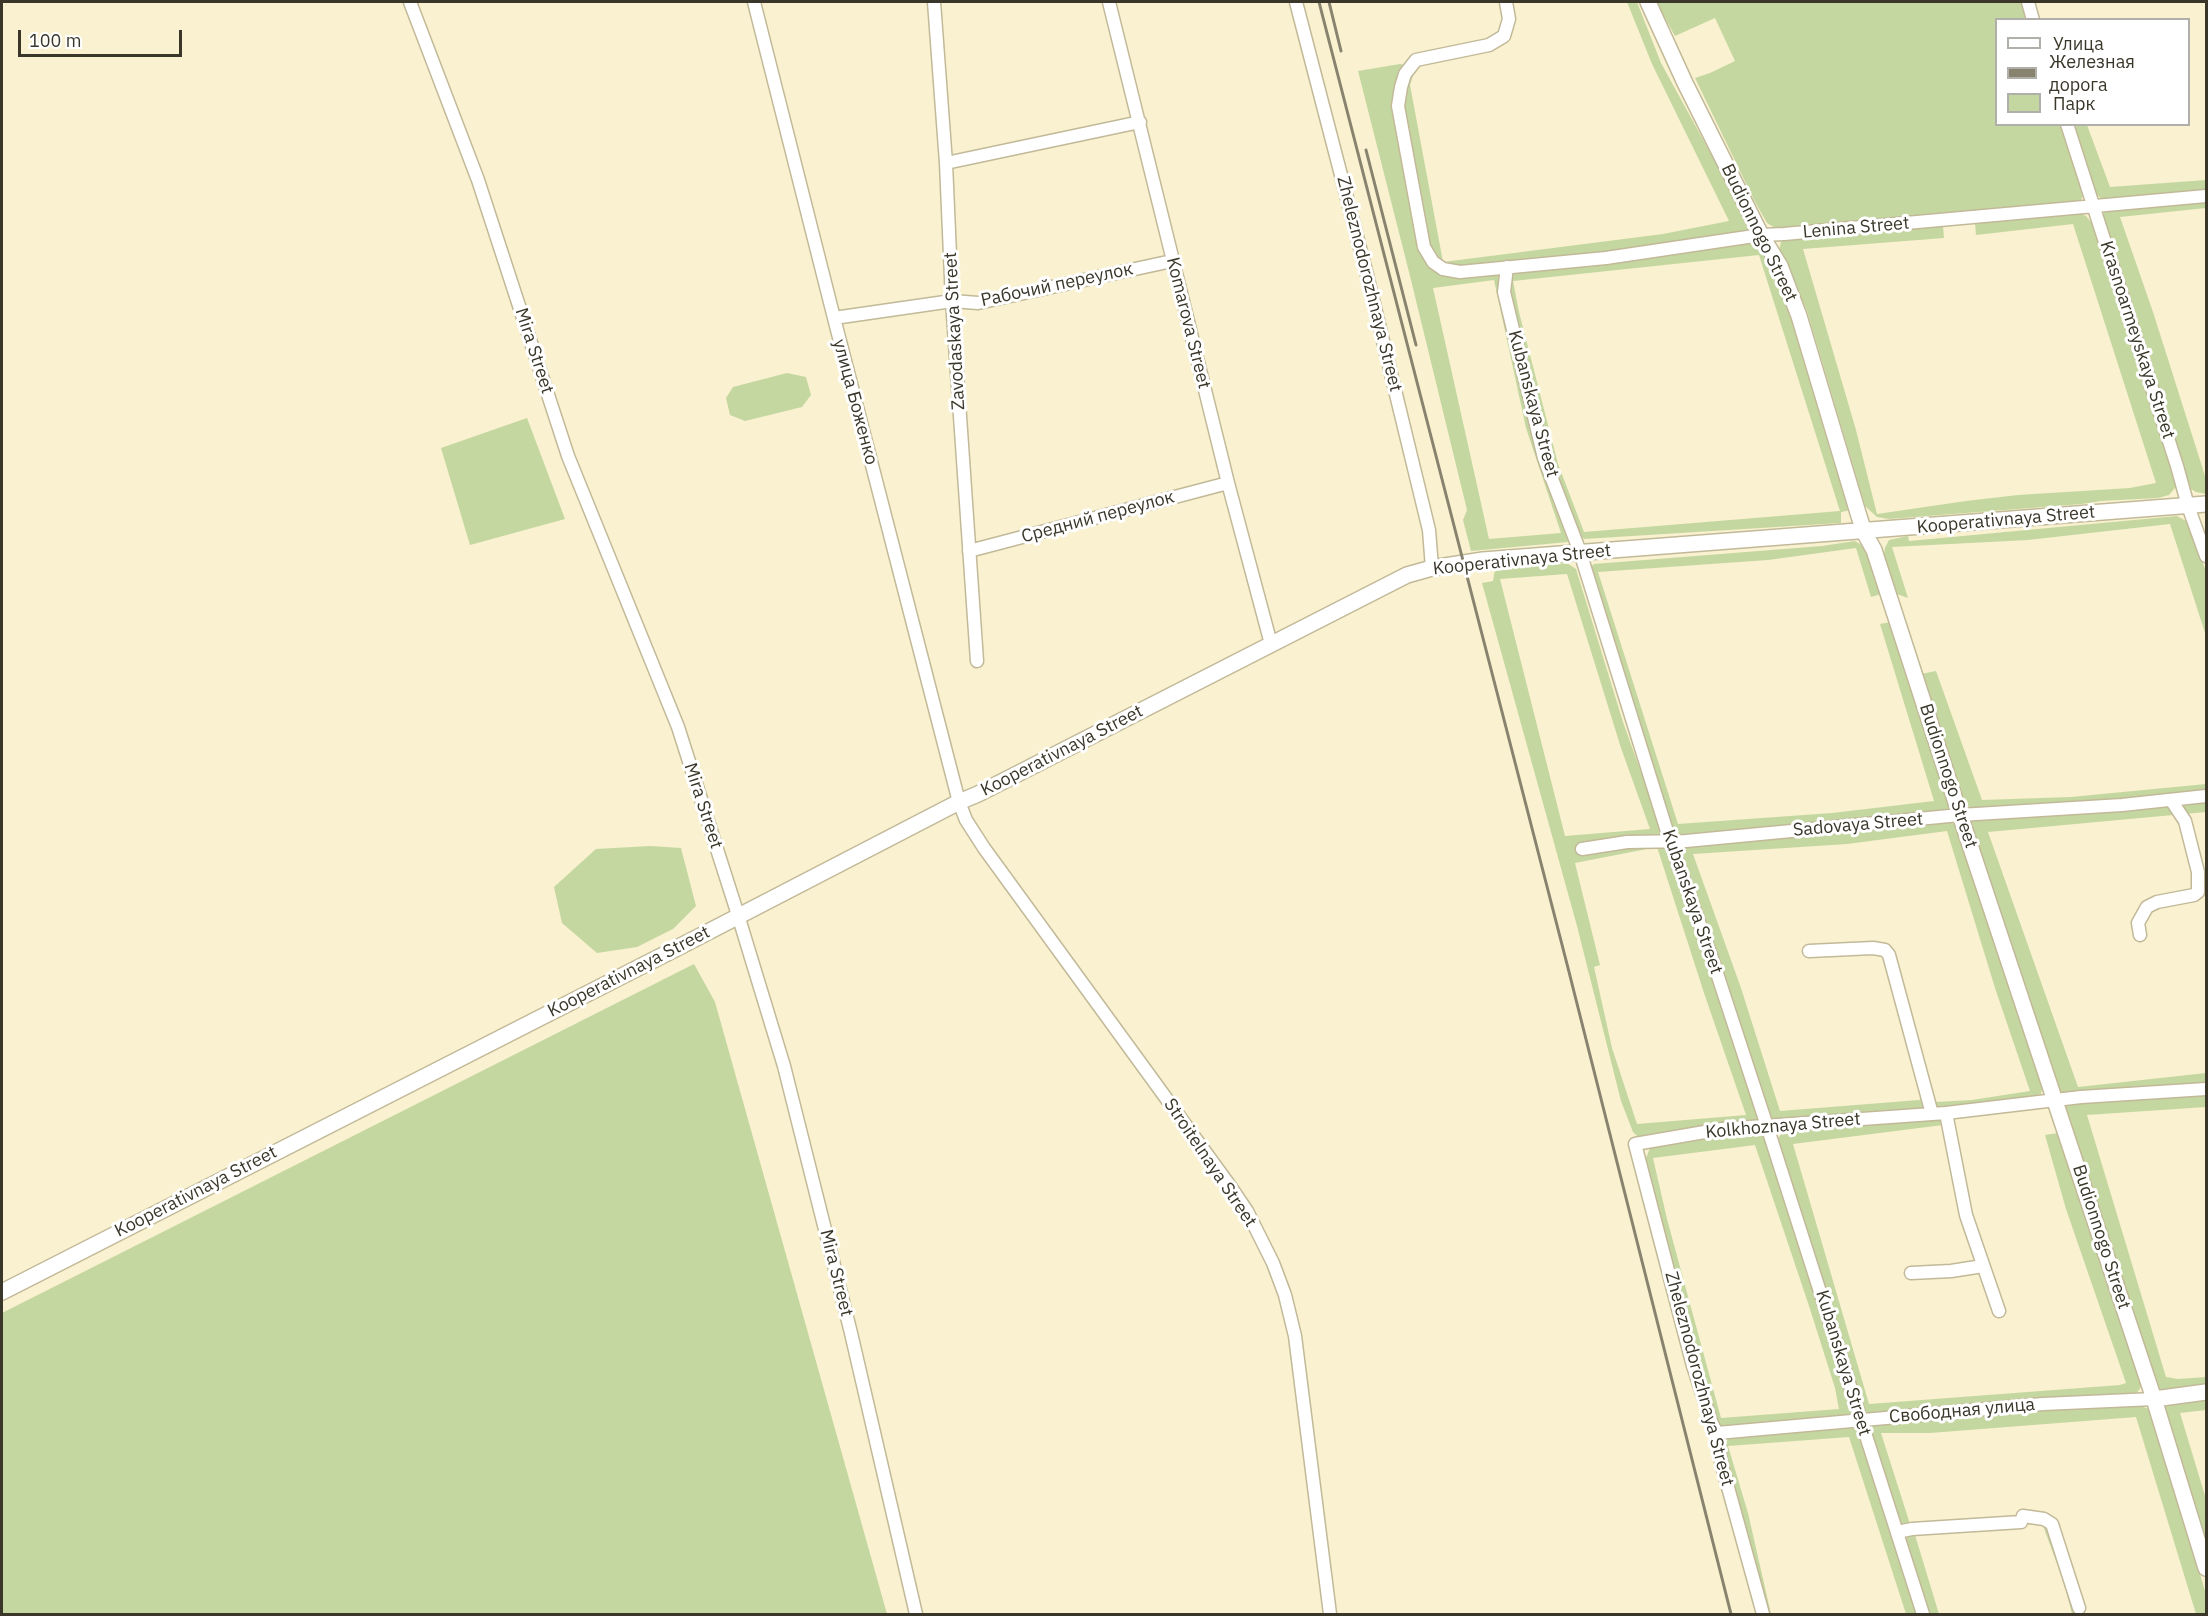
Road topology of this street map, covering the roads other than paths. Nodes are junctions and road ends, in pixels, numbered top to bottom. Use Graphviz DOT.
graph roads {
  1 [pos="410,2"];
  2 [pos="754,2"];
  3 [pos="934,2"];
  4 [pos="1109,2"];
  5 [pos="1296,2"];
  6 [pos="1506,2"];
  7 [pos="1648,2"];
  8 [pos="2028,2"];
  9 [pos="2032,18"];
  10 [pos="1140,122"];
  11 [pos="2068,126"];
  12 [pos="946,163"];
  13 [pos="2206,196"];
  14 [pos="2093,206"];
  15 [pos="1761,235"];
  16 [pos="1172,261"];
  17 [pos="1507,267"];
  18 [pos="952,301"];
  19 [pos="834,318"];
  20 [pos="1227,483"];
  21 [pos="2206,504"];
  22 [pos="2188,506"];
  23 [pos="1864,532"];
  24 [pos="969,551"];
  25 [pos="1580,552"];
  26 [pos="2206,556"];
  27 [pos="1432,567"];
  28 [pos="1271,644"];
  29 [pos="977,661"];
  30 [pos="2206,796"];
  31 [pos="2171,800"];
  32 [pos="959,802"];
  33 [pos="1960,815"];
  34 [pos="1670,841"];
  35 [pos="1582,849"];
  36 [pos="738,915"];
  37 [pos="2140,935"];
  38 [pos="1809,951"];
  39 [pos="2206,1089"];
  40 [pos="2056,1101"];
  41 [pos="1946,1113"];
  42 [pos="1932,1114"];
  43 [pos="1767,1126"];
  44 [pos="1635,1144"];
  45 [pos="1983,1266"];
  46 [pos="1911,1273"];
  47 [pos="2,1292"];
  48 [pos="1999,1311"];
  49 [pos="2206,1392"];
  50 [pos="2154,1399"];
  51 [pos="1861,1420"];
  52 [pos="1717,1433"];
  53 [pos="1897,1532"];
  54 [pos="2206,1568"];
  55 [pos="2079,1608"];
  56 [pos="916,1614"];
  57 [pos="1330,1614"];
  58 [pos="1763,1614"];
  59 [pos="1923,1614"];
  1 -- 36 [label="street, Mira Street"];
  2 -- 19 [label="street, улица Боженко"];
  3 -- 12 [label="street, Zavodaskaya Street"];
  4 -- 10 [label="street, Komarova Street"];
  5 -- 27 [label="street, Zheleznodorozhnaya Street"];
  6 -- 17 [label="street"];
  7 -- 15 [label="street, Budionnogo Street"];
  8 -- 9 [label="street"];
  10 -- 12 [label="street"];
  10 -- 16 [label="street, Komarova Street"];
  11 -- 14 [label="street, Krasnoarmeyskaya Street"];
  12 -- 18 [label="street, Zavodaskaya Street"];
  13 -- 14 [label="street, Lenina Street"];
  14 -- 15 [label="street, Lenina Street"];
  14 -- 22 [label="street, Krasnoarmeyskaya Street"];
  15 -- 17 [label="street, Lenina Street"];
  15 -- 23 [label="street, Budionnogo Street"];
  16 -- 18 [label="street, Рабочий переулок"];
  16 -- 20 [label="street, Komarova Street"];
  17 -- 25 [label="street, Kubanskaya Street"];
  18 -- 19 [label="street, Рабочий переулок"];
  18 -- 24 [label="street, Zavodaskaya Street"];
  19 -- 32 [label="street, улица Боженко"];
  20 -- 24 [label="street, Средний переулок"];
  20 -- 28 [label="street, Komarova Street"];
  21 -- 22 [label="street, Kooperativnaya Street"];
  22 -- 23 [label="street, Kooperativnaya Street"];
  22 -- 26 [label="street, Krasnoarmeyskaya Street"];
  23 -- 25 [label="street, Kooperativnaya Street"];
  23 -- 33 [label="street, Budionnogo Street"];
  24 -- 29 [label="street, Zavodaskaya Street"];
  25 -- 27 [label="street, Kooperativnaya Street"];
  25 -- 34 [label="street, Kubanskaya Street"];
  27 -- 28 [label="street, Kooperativnaya Street"];
  28 -- 32 [label="street, Kooperativnaya Street"];
  30 -- 31 [label="street, Sadovaya Street"];
  31 -- 33 [label="street, Sadovaya Street"];
  31 -- 37 [label="street"];
  32 -- 36 [label="street, Kooperativnaya Street"];
  32 -- 57 [label="street, Stroitelnaya Street"];
  33 -- 34 [label="street, Sadovaya Street"];
  33 -- 40 [label="street, Budionnogo Street"];
  34 -- 35 [label="street, Sadovaya Street"];
  34 -- 43 [label="street, Kubanskaya Street"];
  36 -- 47 [label="street, Kooperativnaya Street"];
  36 -- 56 [label="street, Mira Street"];
  38 -- 42 [label="street"];
  39 -- 40 [label="street, Kolkhoznaya Street"];
  40 -- 41 [label="street, Kolkhoznaya Street"];
  40 -- 50 [label="street, Budionnogo Street"];
  41 -- 42 [label="street, Kolkhoznaya Street"];
  41 -- 45 [label="street"];
  42 -- 43 [label="street, Kolkhoznaya Street"];
  43 -- 44 [label="street, Kolkhoznaya Street"];
  43 -- 51 [label="street, Kubanskaya Street"];
  44 -- 52 [label="street, Zheleznodorozhnaya Street"];
  45 -- 46 [label="street"];
  45 -- 48 [label="street"];
  49 -- 50 [label="street, Свободная улица"];
  50 -- 51 [label="street, Свободная улица"];
  50 -- 54 [label="street, Budionnogo Street"];
  51 -- 52 [label="street, Свободная улица"];
  51 -- 53 [label="street, Kubanskaya Street"];
  52 -- 58 [label="street, Zheleznodorozhnaya Street"];
  53 -- 55 [label="street"];
  53 -- 59 [label="street, Kubanskaya Street"];
}
